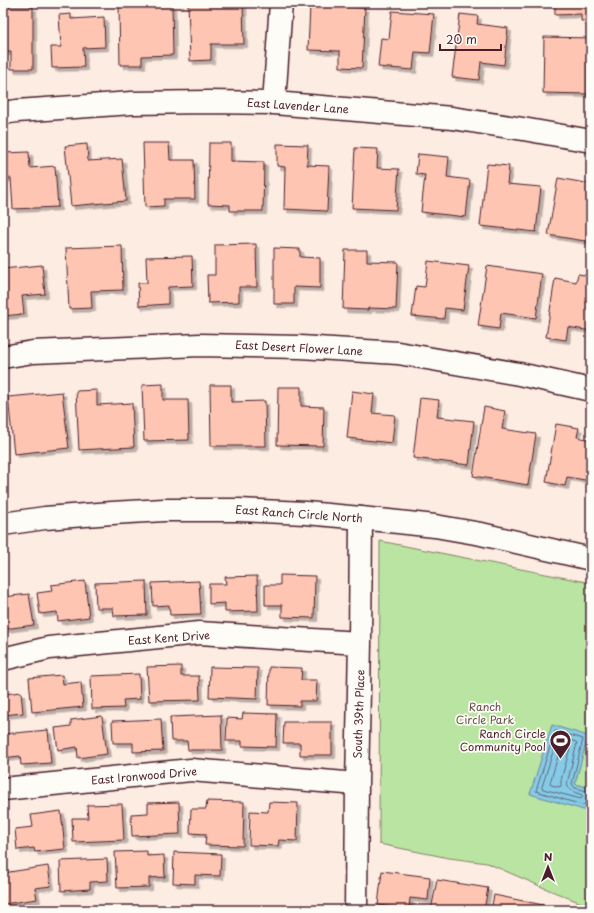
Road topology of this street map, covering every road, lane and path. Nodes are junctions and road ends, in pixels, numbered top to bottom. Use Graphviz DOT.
graph roads {
  1 [pos="281,3"];
  2 [pos="274,103"];
  3 [pos="3,113"];
  4 [pos="591,141"];
  5 [pos="3,357"];
  6 [pos="591,390"];
  7 [pos="361,518"];
  8 [pos="3,524"];
  9 [pos="591,559"];
  10 [pos="360,643"];
  11 [pos="3,659"];
  12 [pos="357,784"];
  13 [pos="3,788"];
  14 [pos="356,910"];
  1 -- 2 [label="street"];
  2 -- 3 [label="street, East Lavender Lane"];
  2 -- 4 [label="street, East Lavender Lane"];
  5 -- 6 [label="street, East Desert Flower Lane"];
  7 -- 8 [label="street, East Ranch Circle North"];
  7 -- 9 [label="street, East Ranch Circle North"];
  7 -- 10 [label="street, South 39th Place"];
  10 -- 11 [label="street, East Kent Drive"];
  10 -- 12 [label="street, South 39th Place"];
  12 -- 13 [label="street, East Ironwood Drive"];
  12 -- 14 [label="street, South 39th Place"];
}
